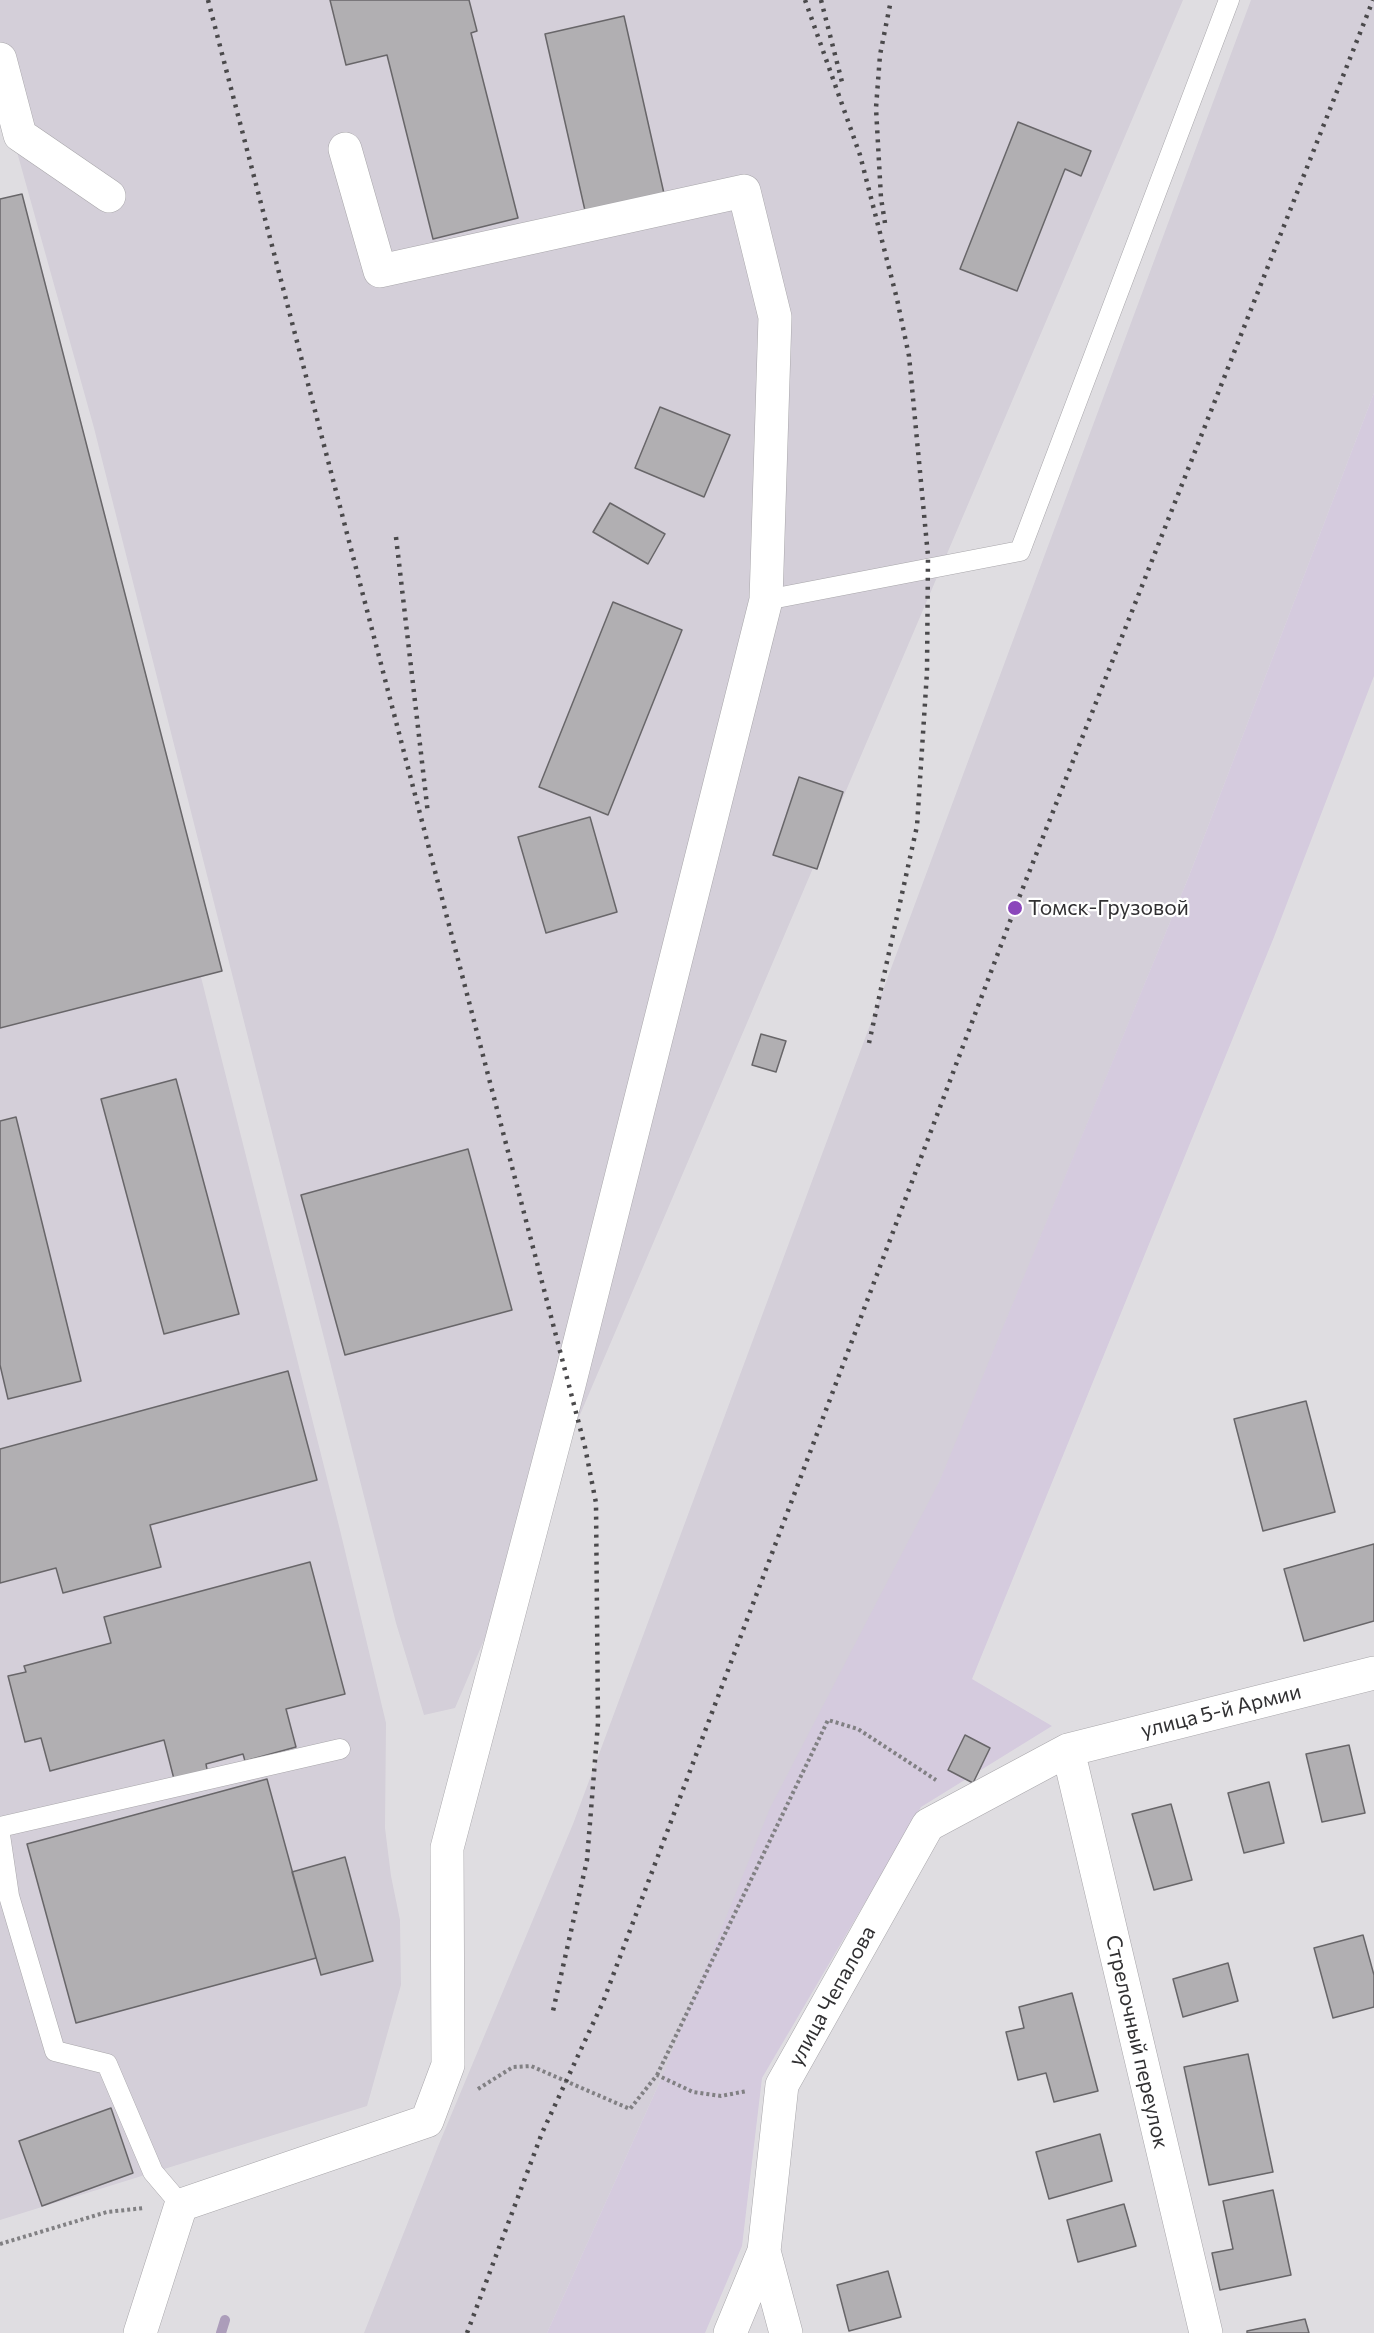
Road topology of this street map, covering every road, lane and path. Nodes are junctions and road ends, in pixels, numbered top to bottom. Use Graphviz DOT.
graph roads {
  1 [pos="1229,0"];
  2 [pos="0,59"];
  3 [pos="345,149"];
  4 [pos="109,196"];
  5 [pos="766,600"];
  6 [pos="1374,1673"];
  7 [pos="340,1749"];
  8 [pos="1068,1750"];
  9 [pos="970,1802"];
  10 [pos="0,1827"];
  11 [pos="0,1835"];
  12 [pos="657,2075"];
  13 [pos="782,2085"];
  14 [pos="475,2091"];
  15 [pos="181,2205"];
  16 [pos="0,2244"];
  17 [pos="764,2251"];
  18 [pos="140,2333"];
  19 [pos="730,2333"];
  20 [pos="786,2333"];
  21 [pos="1206,2333"];
  1 -- 5 [label="lane"];
  2 -- 4 [label="street"];
  3 -- 5 [label="street"];
  5 -- 15 [label="street"];
  6 -- 8 [label="street, улица 5-й Армии"];
  7 -- 10 [label="lane"];
  8 -- 9 [label="street, улица Чепалова"];
  8 -- 21 [label="street, Стрелочный переулок"];
  9 -- 12 [label="path"];
  9 -- 13 [label="street, улица Чепалова"];
  11 -- 15 [label="lane"];
  12 -- 13 [label="path"];
  12 -- 14 [label="path"];
  13 -- 17 [label="street, улица Чепалова"];
  15 -- 16 [label="path"];
  15 -- 18 [label="street"];
  17 -- 19 [label="street"];
  17 -- 20 [label="street, улица Чепалова"];
}
